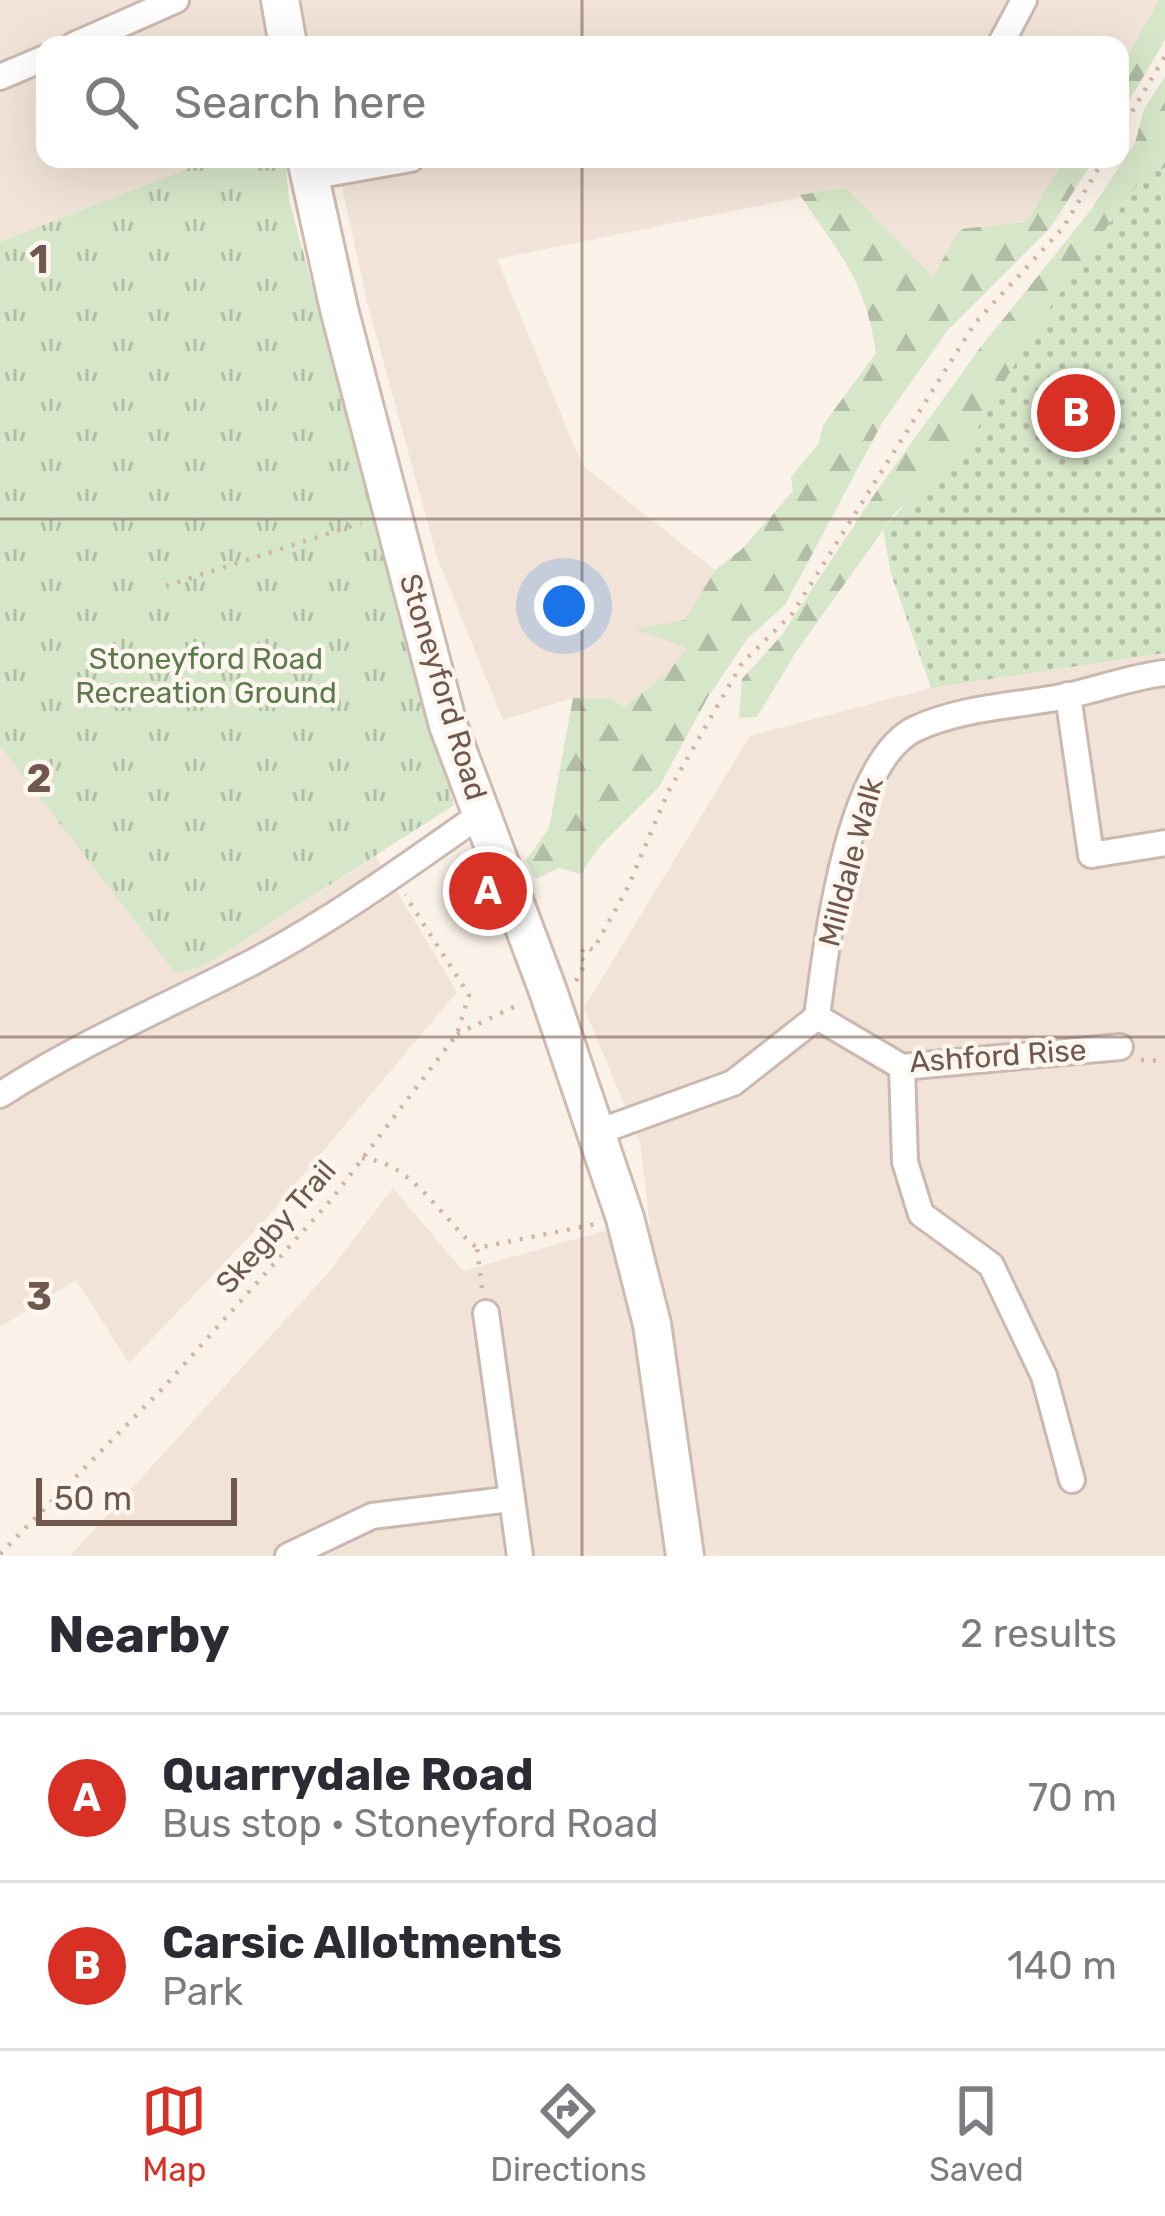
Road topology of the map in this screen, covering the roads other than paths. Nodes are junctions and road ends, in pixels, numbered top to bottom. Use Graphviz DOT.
graph roads {
  1 [pos="176,0"];
  2 [pos="280,0"];
  3 [pos="1024,0"];
  4 [pos="94,36"];
  5 [pos="286,36"];
  6 [pos="1005,36"];
  7 [pos="36,62"];
  8 [pos="0,77"];
  9 [pos="308,168"];
  10 [pos="1165,673"];
  11 [pos="1068,695"];
  12 [pos="482,814"];
  13 [pos="1165,843"];
  14 [pos="817,1017"];
  15 [pos="1120,1047"];
  16 [pos="902,1067"];
  17 [pos="0,1095"];
  18 [pos="598,1132"];
  19 [pos="486,1313"];
  20 [pos="1072,1480"];
  21 [pos="512,1499"];
  22 [pos="288,1556"];
  23 [pos="520,1556"];
  24 [pos="685,1556"];
  1 -- 4 [label="street"];
  2 -- 5 [label="main road"];
  3 -- 6 [label="street"];
  7 -- 8 [label="street"];
  9 -- 12 [label="main road, Stoneyford Road"];
  10 -- 11 [label="street, Milldale Walk"];
  11 -- 13 [label="street"];
  11 -- 14 [label="street, Milldale Walk"];
  12 -- 17 [label="street"];
  12 -- 18 [label="main road, Stoneyford Road"];
  14 -- 16 [label="street, Ashford Rise"];
  14 -- 18 [label="street"];
  15 -- 16 [label="street, Ashford Rise"];
  16 -- 20 [label="street"];
  18 -- 24 [label="main road, Stoneyford Road"];
  19 -- 21 [label="street"];
  21 -- 22 [label="street"];
  21 -- 23 [label="street"];
}
